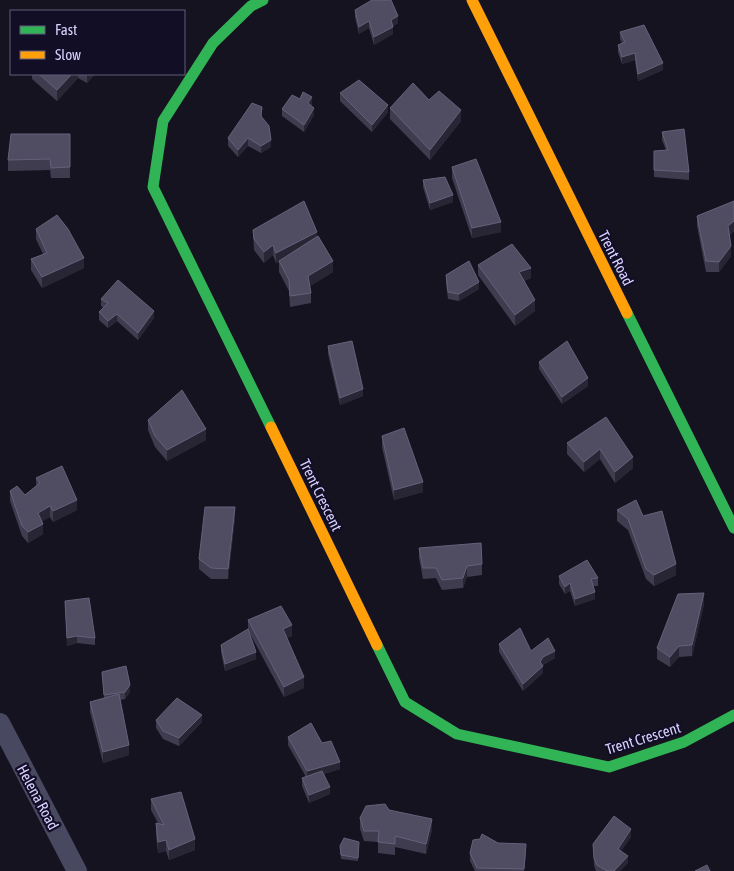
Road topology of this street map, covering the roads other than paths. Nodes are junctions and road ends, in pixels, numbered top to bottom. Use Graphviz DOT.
graph roads {
  1 [pos="263,0"];
  2 [pos="472,0"];
  3 [pos="734,528"];
  4 [pos="734,715"];
  5 [pos="0,723"];
  6 [pos="77,871"];
  1 -- 4 [label="street, Trent Crescent"];
  2 -- 3 [label="street, Trent Road"];
  5 -- 6 [label="street, Helena Road"];
}
